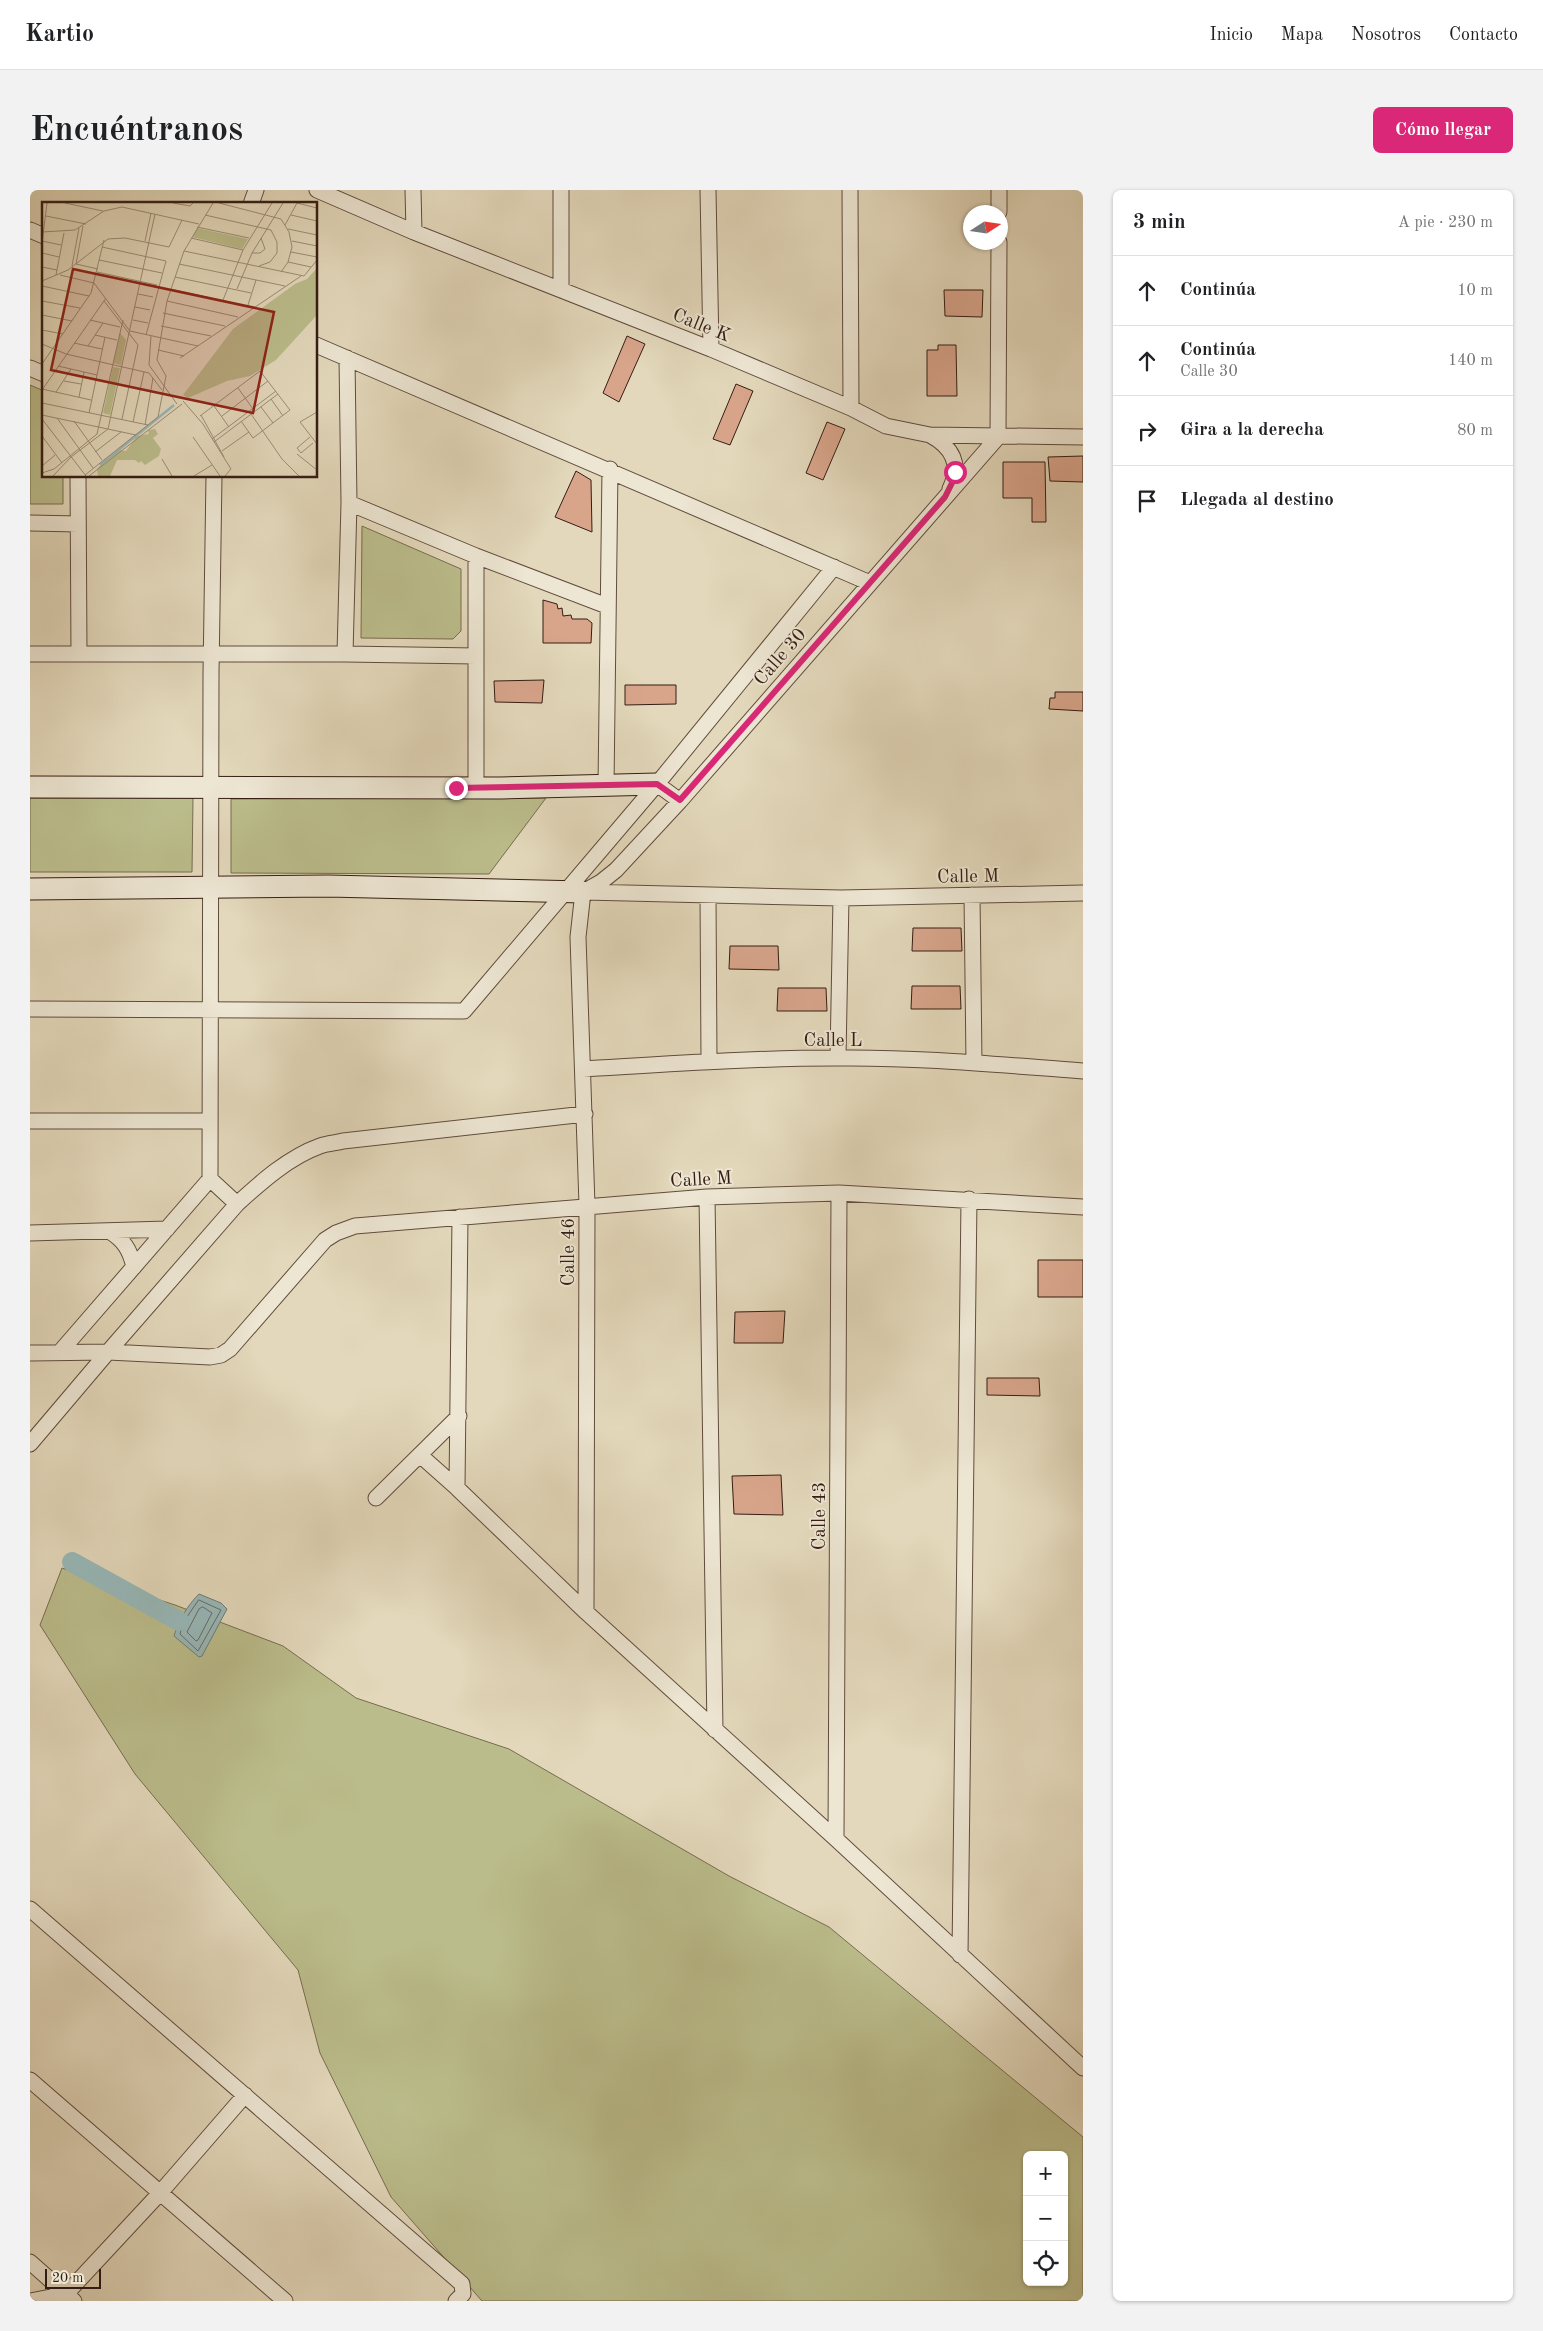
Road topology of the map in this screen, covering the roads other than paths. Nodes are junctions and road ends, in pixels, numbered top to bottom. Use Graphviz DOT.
graph roads {
  1 [pos="256,190"];
  2 [pos="317,190"];
  3 [pos="413,190"];
  4 [pos="561,190"];
  5 [pos="708,190"];
  6 [pos="850,190"];
  7 [pos="999,190"];
  8 [pos="252,202"];
  9 [pos="999,205"];
  10 [pos="30,230"];
  11 [pos="414,232"];
  12 [pos="42,235"];
  13 [pos="999,250"];
  14 [pos="561,290"];
  15 [pos="318,346"];
  16 [pos="711,349"];
  17 [pos="347,358"];
  18 [pos="30,368"];
  19 [pos="42,373"];
  20 [pos="851,408"];
  21 [pos="930,435"];
  22 [pos="998,437"];
  23 [pos="1083,437"];
  24 [pos="610,469"];
  25 [pos="78,478"];
  26 [pos="214,478"];
  27 [pos="945,497"];
  28 [pos="349,504"];
  29 [pos="30,523"];
  30 [pos="78,524"];
  31 [pos="476,556"];
  32 [pos="834,567"];
  33 [pos="870,583"];
  34 [pos="608,606"];
  35 [pos="30,654"];
  36 [pos="79,654"];
  37 [pos="212,654"];
  38 [pos="345,654"];
  39 [pos="476,656"];
  40 [pos="657,784"];
  41 [pos="606,786"];
  42 [pos="30,787"];
  43 [pos="211,787"];
  44 [pos="476,788"];
  45 [pos="680,800"];
  46 [pos="211,888"];
  47 [pos="30,889"];
  48 [pos="574,892"];
  49 [pos="1083,893"];
  50 [pos="708,895"];
  51 [pos="972,895"];
  52 [pos="841,898"];
  53 [pos="212,1008"];
  54 [pos="30,1009"];
  55 [pos="838,1058"];
  56 [pos="709,1062"];
  57 [pos="974,1063"];
  58 [pos="583,1069"];
  59 [pos="1083,1071"];
  60 [pos="585,1114"];
  61 [pos="30,1121"];
  62 [pos="210,1121"];
  63 [pos="210,1179"];
  64 [pos="839,1194"];
  65 [pos="707,1197"];
  66 [pos="969,1199"];
  67 [pos="238,1204"];
  68 [pos="587,1205"];
  69 [pos="1083,1207"];
  70 [pos="460,1217"];
  71 [pos="167,1229"];
  72 [pos="109,1231"];
  73 [pos="30,1233"];
  74 [pos="134,1267"];
  75 [pos="30,1352"];
  76 [pos="60,1352"];
  77 [pos="108,1352"];
  78 [pos="459,1416"];
  79 [pos="30,1444"];
  80 [pos="420,1456"];
  81 [pos="457,1488"];
  82 [pos="376,1498"];
  83 [pos="586,1612"];
  84 [pos="716,1730"];
  85 [pos="836,1839"];
  86 [pos="30,1908"];
  87 [pos="960,1955"];
  88 [pos="1083,2068"];
  89 [pos="30,2080"];
  90 [pos="245,2095"];
  91 [pos="160,2192"];
  92 [pos="30,2262"];
  93 [pos="69,2299"];
  94 [pos="30,2301"];
  95 [pos="285,2301"];
  96 [pos="456,2301"];
  1 -- 8 [label="street"];
  2 -- 11 [label="street, Calle K"];
  3 -- 11 [label="street"];
  4 -- 14 [label="street"];
  5 -- 16 [label="street"];
  6 -- 20 [label="street"];
  7 -- 9 [label="street"];
  10 -- 12 [label="street"];
  11 -- 14 [label="street, Calle K"];
  13 -- 22 [label="street"];
  14 -- 16 [label="street, Calle K"];
  15 -- 17 [label="street"];
  16 -- 20 [label="street, Calle K"];
  17 -- 24 [label="street"];
  17 -- 28 [label="street"];
  18 -- 19 [label="street"];
  20 -- 21 [label="street, Calle K"];
  21 -- 22 [label="street, Calle K"];
  21 -- 27 [label="street"];
  22 -- 23 [label="street, Calle K"];
  22 -- 27 [label="street, Calle 30"];
  24 -- 32 [label="street"];
  24 -- 34 [label="street"];
  25 -- 30 [label="street"];
  26 -- 37 [label="street"];
  27 -- 33 [label="street, Calle 30"];
  28 -- 31 [label="street"];
  28 -- 38 [label="street"];
  29 -- 30 [label="street"];
  30 -- 36 [label="street"];
  31 -- 34 [label="street"];
  31 -- 39 [label="street"];
  32 -- 33 [label="street"];
  32 -- 40 [label="street"];
  33 -- 45 [label="street, Calle 30"];
  34 -- 41 [label="street"];
  35 -- 36 [label="street"];
  36 -- 37 [label="street"];
  37 -- 38 [label="street"];
  37 -- 43 [label="street"];
  38 -- 39 [label="street"];
  39 -- 44 [label="street"];
  40 -- 41 [label="street"];
  40 -- 45 [label="street"];
  40 -- 48 [label="street"];
  41 -- 44 [label="street"];
  42 -- 43 [label="street"];
  43 -- 44 [label="street"];
  43 -- 46 [label="street"];
  45 -- 48 [label="street, Calle 30"];
  46 -- 47 [label="street"];
  46 -- 48 [label="street"];
  46 -- 53 [label="street"];
  48 -- 50 [label="street, Calle M"];
  48 -- 53 [label="street"];
  48 -- 58 [label="street, Calle 46"];
  49 -- 51 [label="street, Calle M"];
  50 -- 52 [label="street, Calle M"];
  50 -- 56 [label="street"];
  51 -- 52 [label="street, Calle M"];
  51 -- 57 [label="street"];
  52 -- 55 [label="street"];
  53 -- 54 [label="street"];
  53 -- 62 [label="street"];
  55 -- 56 [label="street, Calle L"];
  55 -- 57 [label="street, Calle L"];
  56 -- 58 [label="street, Calle L"];
  57 -- 59 [label="street, Calle L"];
  58 -- 60 [label="street, Calle 46"];
  60 -- 67 [label="street"];
  60 -- 68 [label="street, Calle 46"];
  61 -- 62 [label="street"];
  62 -- 63 [label="street"];
  63 -- 67 [label="street"];
  63 -- 71 [label="street"];
  64 -- 65 [label="street, Calle M"];
  64 -- 66 [label="street, Calle M"];
  64 -- 85 [label="street, Calle 43"];
  65 -- 68 [label="street, Calle M"];
  65 -- 84 [label="street"];
  66 -- 69 [label="street, Calle M"];
  66 -- 87 [label="street"];
  67 -- 77 [label="street"];
  68 -- 70 [label="street, Calle M"];
  68 -- 83 [label="street, Calle 46"];
  70 -- 77 [label="street, Calle M"];
  70 -- 78 [label="street"];
  71 -- 72 [label="street"];
  71 -- 74 [label="street"];
  72 -- 73 [label="street"];
  72 -- 74 [label="street"];
  74 -- 76 [label="street"];
  75 -- 76 [label="street"];
  76 -- 77 [label="street"];
  77 -- 79 [label="street"];
  78 -- 80 [label="street"];
  78 -- 81 [label="street"];
  80 -- 81 [label="street"];
  80 -- 82 [label="street"];
  81 -- 83 [label="street"];
  83 -- 84 [label="street"];
  84 -- 85 [label="street"];
  85 -- 87 [label="street"];
  86 -- 90 [label="street"];
  87 -- 88 [label="street"];
  89 -- 91 [label="street"];
  90 -- 91 [label="street"];
  90 -- 96 [label="street"];
  91 -- 93 [label="street"];
  91 -- 95 [label="street"];
  92 -- 93 [label="street"];
  93 -- 94 [label="street"];
}
